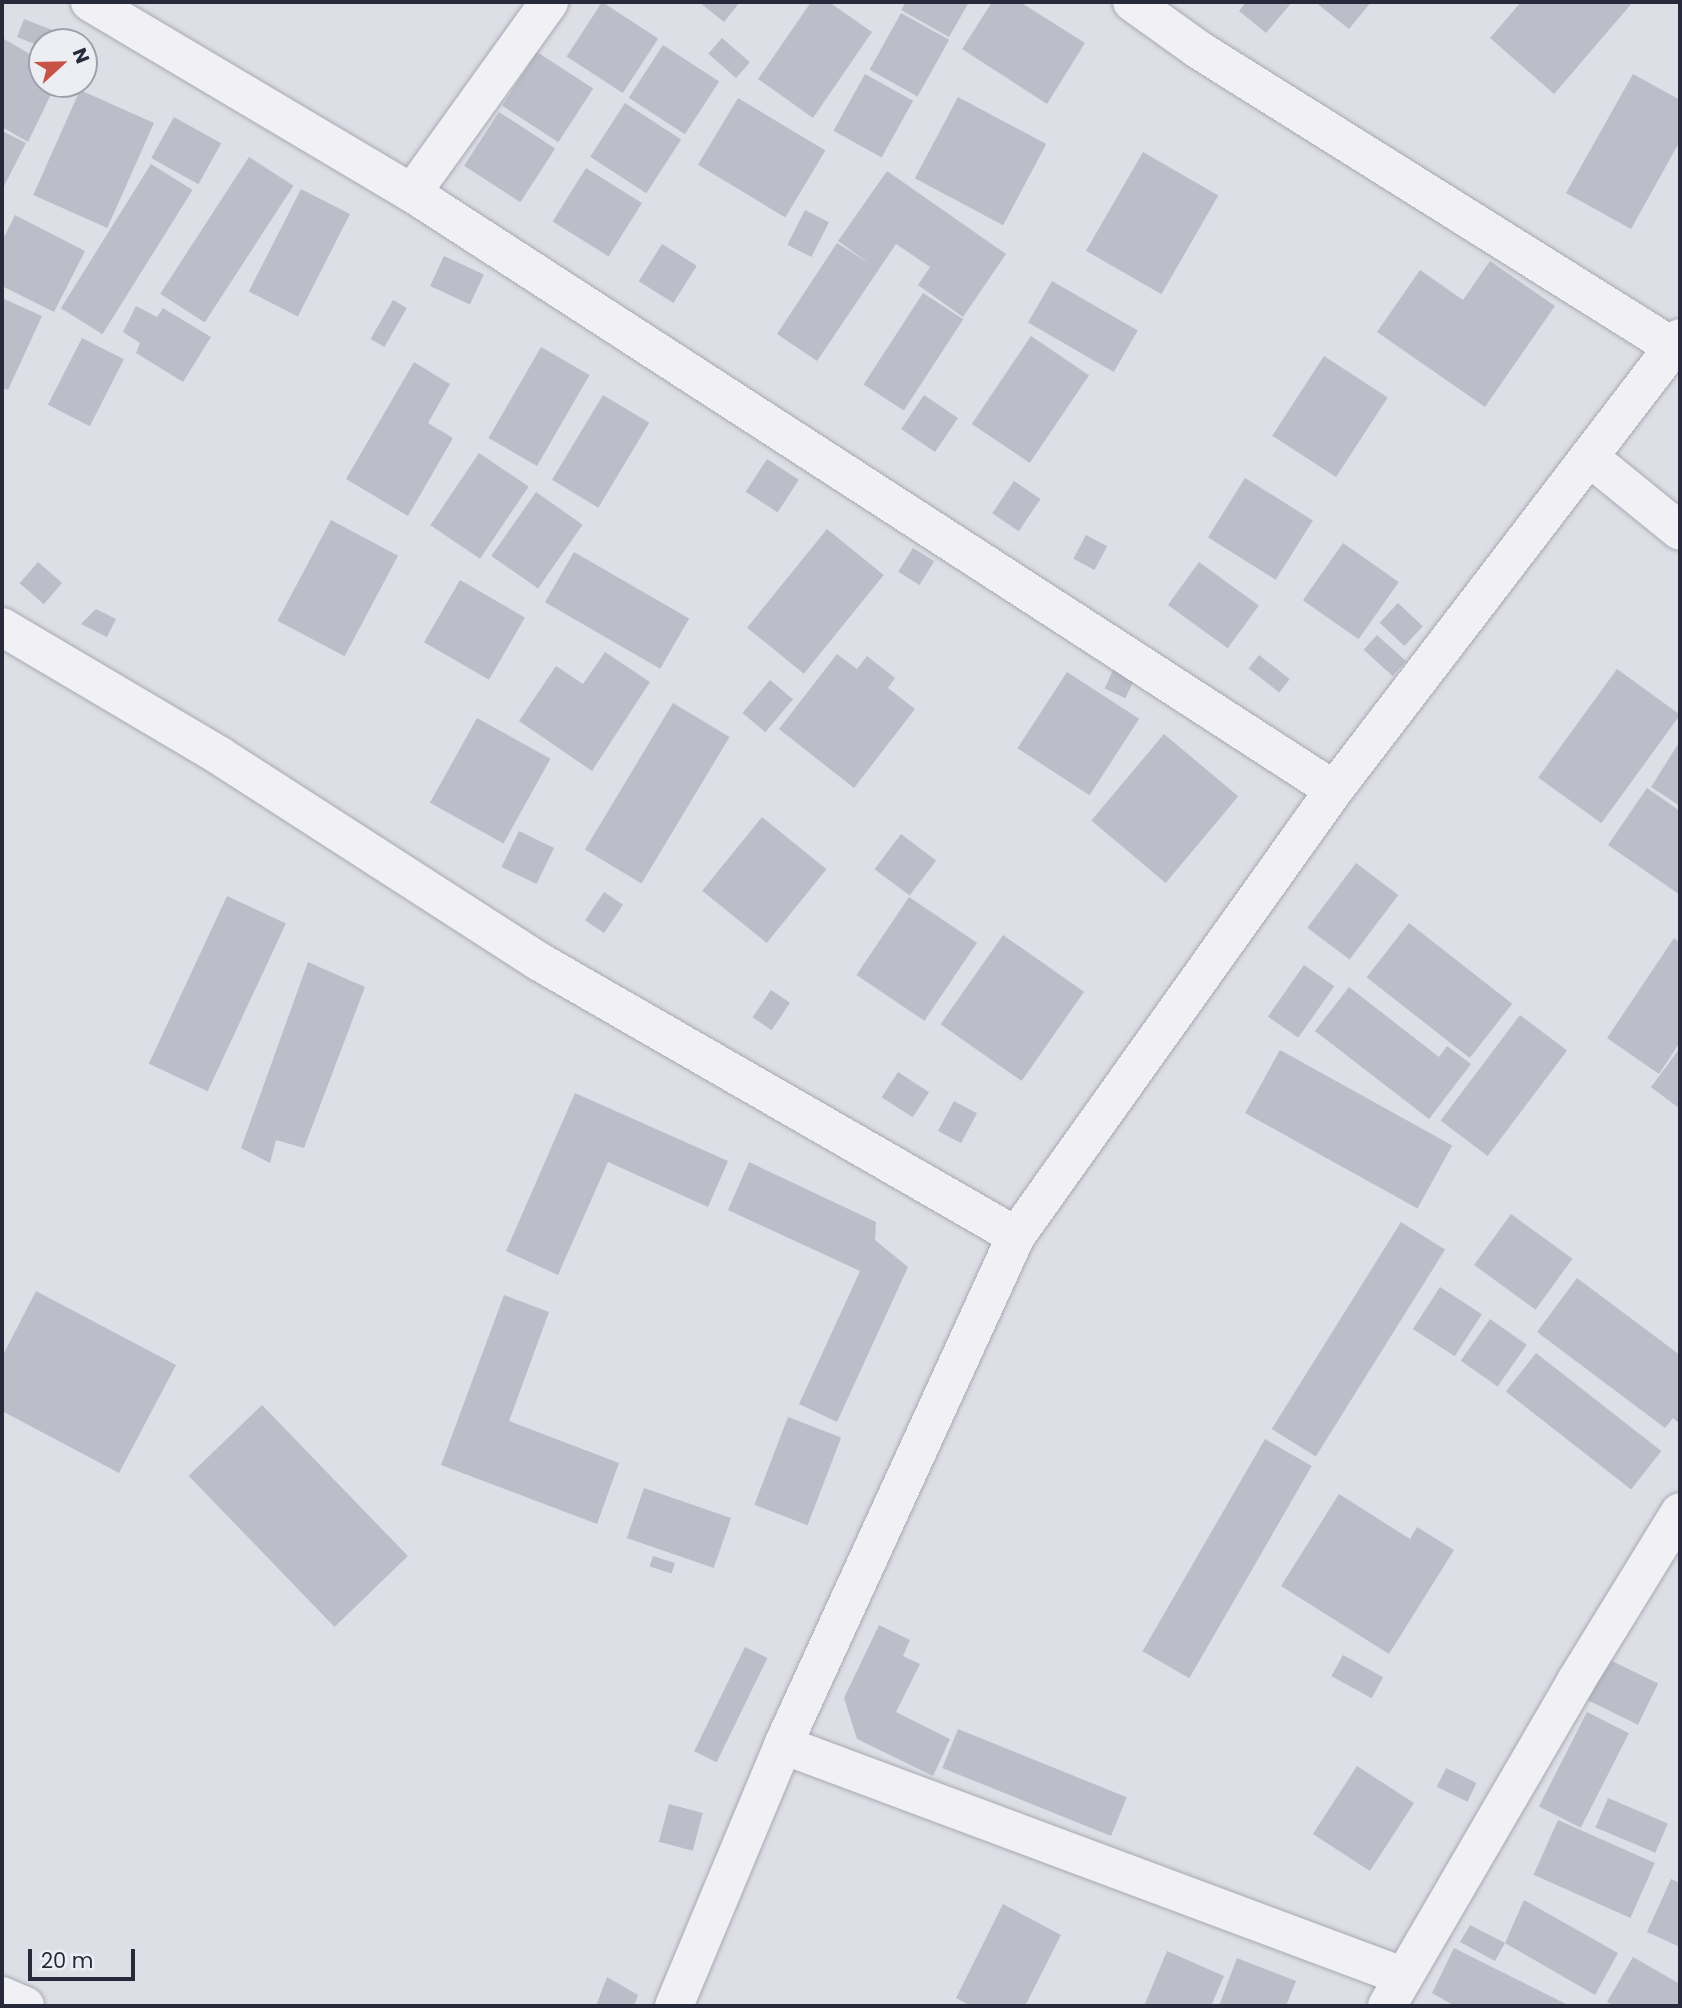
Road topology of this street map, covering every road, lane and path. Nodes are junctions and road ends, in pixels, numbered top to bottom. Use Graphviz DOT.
graph roads {
  1 [pos="90,2"];
  2 [pos="549,2"];
  3 [pos="1132,2"];
  4 [pos="412,193"];
  5 [pos="1677,342"];
  6 [pos="1589,457"];
  7 [pos="1680,531"];
  8 [pos="2,627"];
  9 [pos="1334,790"];
  10 [pos="1016,1236"];
  11 [pos="1680,1512"];
  12 [pos="783,1745"];
  13 [pos="1394,1991"];
  14 [pos="2,1996"];
  15 [pos="25,2006"];
  16 [pos="674,2006"];
  1 -- 4 [label="street"];
  2 -- 4 [label="street"];
  3 -- 5 [label="street"];
  4 -- 9 [label="street"];
  5 -- 6 [label="street"];
  6 -- 7 [label="street"];
  6 -- 9 [label="street"];
  8 -- 10 [label="street"];
  9 -- 10 [label="street"];
  10 -- 12 [label="street"];
  11 -- 13 [label="street"];
  12 -- 13 [label="street"];
  12 -- 16 [label="street"];
  14 -- 15 [label="street"];
}
